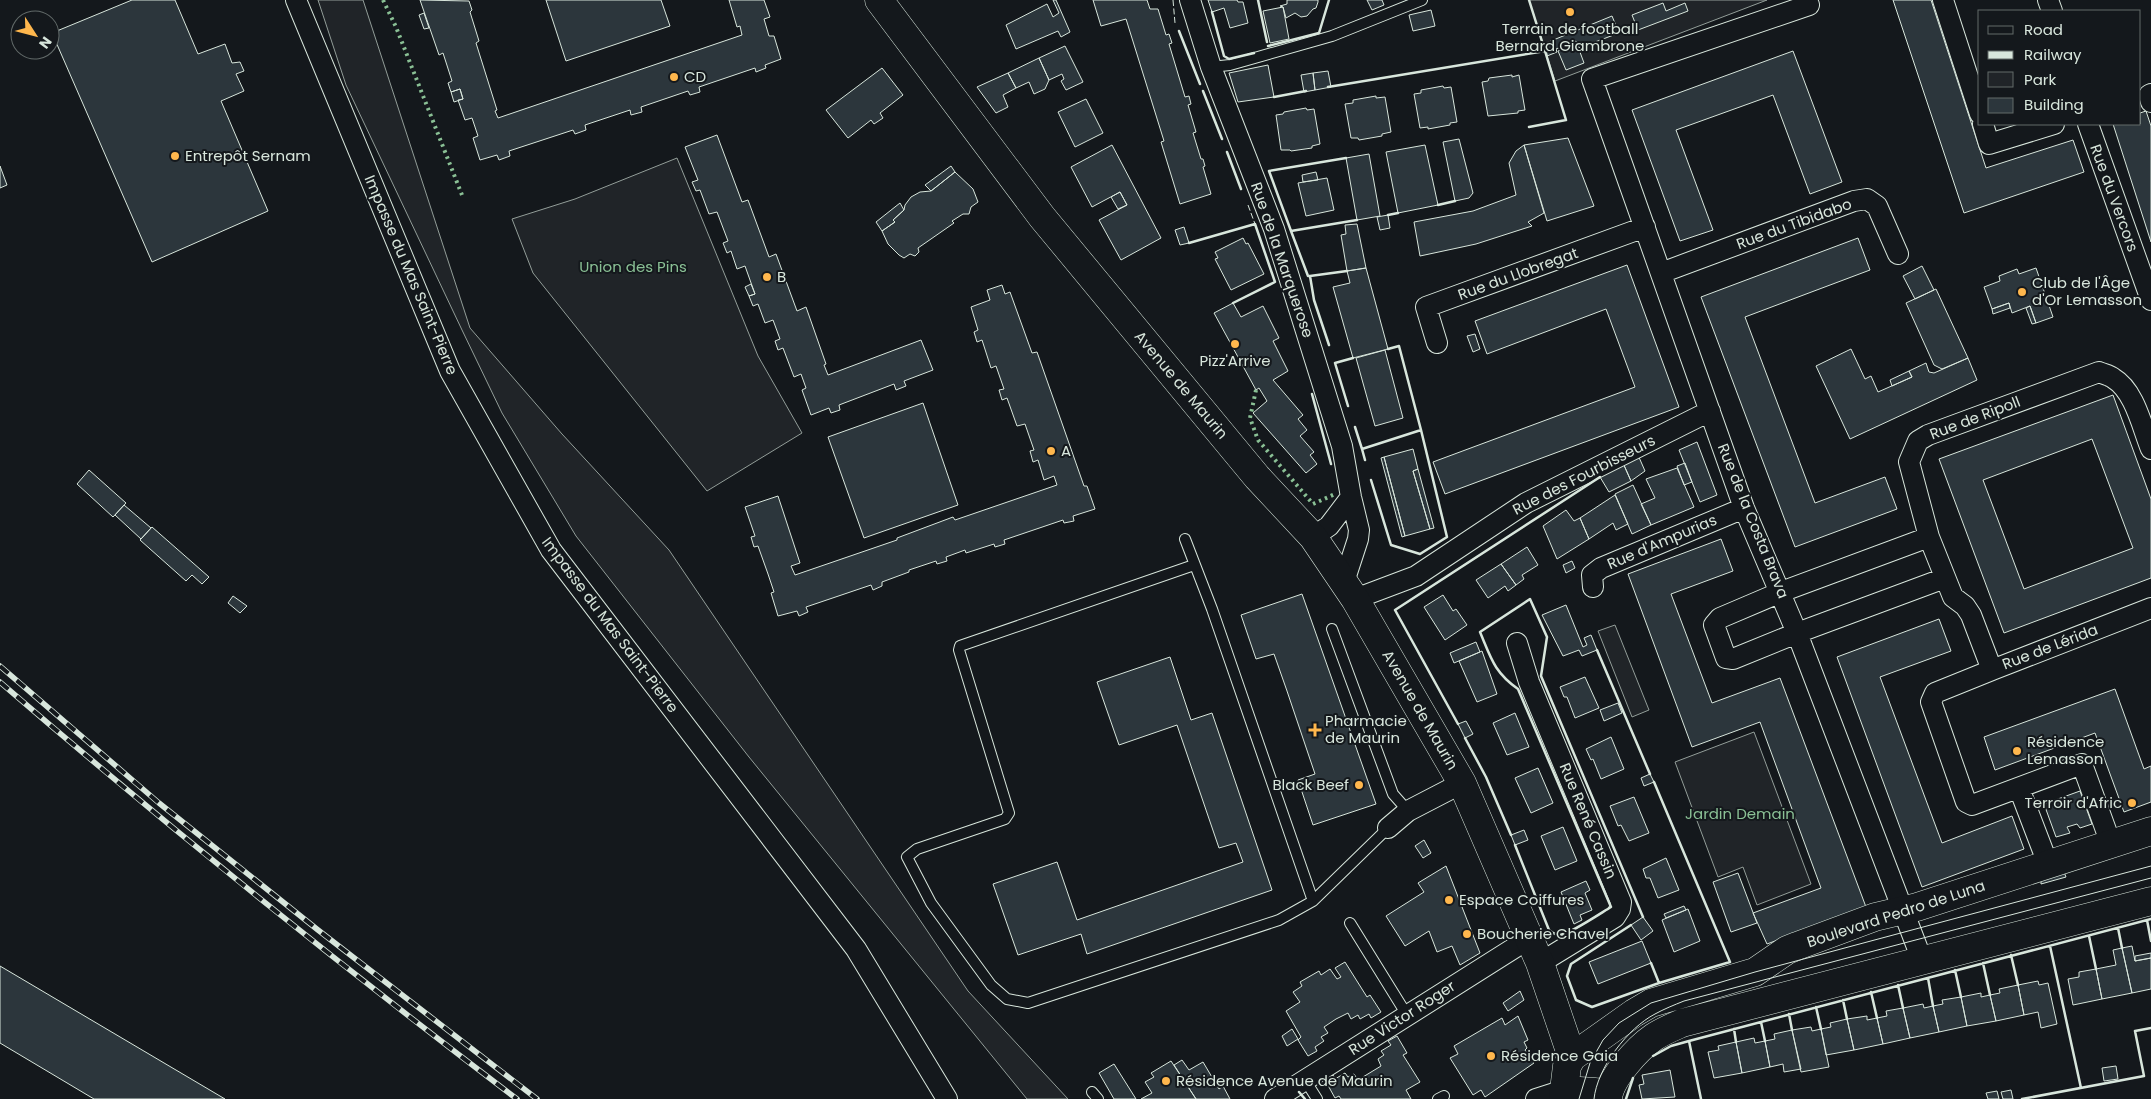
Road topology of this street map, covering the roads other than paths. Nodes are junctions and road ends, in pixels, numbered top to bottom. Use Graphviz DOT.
graph roads {
  1 [pos="296,0"];
  2 [pos="879,0"];
  3 [pos="1190,0"];
  4 [pos="1422,0"];
  5 [pos="1944,0"];
  6 [pos="1810,4"];
  7 [pos="1210,67"];
  8 [pos="2151,94"];
  9 [pos="2151,102"];
  10 [pos="1978,108"];
  11 [pos="1983,125"];
  12 [pos="2051,125"];
  13 [pos="2088,125"];
  14 [pos="1645,227"];
  15 [pos="1898,254"];
  16 [pos="1661,273"];
  17 [pos="2151,300"];
  18 [pos="1437,343"];
  19 [pos="1710,411"];
  20 [pos="2151,449"];
  21 [pos="1351,497"];
  22 [pos="1744,508"];
  23 [pos="1313,537"];
  24 [pos="1930,537"];
  25 [pos="1185,540"];
  26 [pos="1194,565"];
  27 [pos="1945,578"];
  28 [pos="1593,587"];
  29 [pos="1349,590"];
  30 [pos="1781,592"];
  31 [pos="2151,608"];
  32 [pos="1332,629"];
  33 [pos="1798,633"];
  34 [pos="1517,643"];
  35 [pos="1992,670"];
  36 [pos="1462,783"];
  37 [pos="2019,788"];
  38 [pos="1408,811"];
  39 [pos="1388,828"];
  40 [pos="2151,831"];
  41 [pos="2111,844"];
  42 [pos="2048,864"];
  43 [pos="1313,901"];
  44 [pos="2151,901"];
  45 [pos="1903,910"];
  46 [pos="1350,923"];
  47 [pos="1530,938"];
  48 [pos="1922,960"];
  49 [pos="1540,963"];
  50 [pos="1407,1015"];
  51 [pos="1572,1057"];
  52 [pos="1304,1080"];
  53 [pos="1611,1091"];
  54 [pos="1564,1094"];
  55 [pos="947,1099"];
  56 [pos="1275,1099"];
  57 [pos="1317,1099"];
  58 [pos="1536,1099"];
  1 -- 55 [label="street, Impasse du Mas Saint-Pierre"];
  2 -- 23 [label="street, Avenue de Maurin"];
  3 -- 7 [label="street, Rue de la Marquerose"];
  4 -- 7 [label="lane"];
  5 -- 10 [label="street"];
  6 -- 14 [label="street, Rue de la Costa Brava"];
  7 -- 21 [label="street, Rue de la Marquerose"];
  8 -- 9 [label="street"];
  11 -- 12 [label="street"];
  13 -- 17 [label="street, Rue du Vercors"];
  14 -- 16 [label="street, Rue de la Costa Brava"];
  14 -- 18 [label="street, Rue du Llobregat"];
  15 -- 16 [label="street, Rue du Tibidabo"];
  16 -- 19 [label="street, Rue de la Costa Brava"];
  19 -- 22 [label="street, Rue de la Costa Brava"];
  19 -- 29 [label="street, Rue des Fourbisseurs"];
  20 -- 24 [label="street, Rue de Ripoll"];
  21 -- 23 [label="street"];
  21 -- 29 [label="street, Rue de la Marquerose"];
  22 -- 28 [label="street, Rue d'Ampurias"];
  22 -- 30 [label="street, Rue de la Costa Brava"];
  23 -- 29 [label="street, Avenue de Maurin"];
  24 -- 27 [label="street, Rue de Ripoll"];
  24 -- 30 [label="street"];
  25 -- 26 [label="lane"];
  26 -- 43 [label="lane"];
  26 -- 43 [label="lane"];
  27 -- 33 [label="street"];
  27 -- 35 [label="street, Rue de Lérida"];
  29 -- 36 [label="street, Avenue de Maurin"];
  30 -- 33 [label="street, Rue de la Costa Brava"];
  30 -- 33 [label="street"];
  31 -- 35 [label="street, Rue de Lérida"];
  32 -- 38 [label="lane"];
  33 -- 45 [label="street, Rue de la Costa Brava"];
  34 -- 49 [label="street, Rue René Cassin"];
  35 -- 37 [label="street"];
  36 -- 38 [label="street, Avenue de Maurin"];
  36 -- 47 [label="street, Avenue de Maurin"];
  37 -- 41 [label="street"];
  37 -- 42 [label="street"];
  38 -- 39 [label="street, Avenue de Maurin"];
  39 -- 43 [label="lane"];
  40 -- 41 [label="street, Boulevard Pedro de Luna"];
  41 -- 42 [label="street, Boulevard Pedro de Luna"];
  42 -- 45 [label="street, Boulevard Pedro de Luna"];
  44 -- 48 [label="street"];
  45 -- 48 [label="street, Rue de la Costa Brava"];
  45 -- 51 [label="street, Boulevard Pedro de Luna"];
  46 -- 50 [label="lane"];
  47 -- 49 [label="street, Avenue de Maurin"];
  47 -- 50 [label="street, Rue Victor Roger"];
  48 -- 53 [label="street"];
  49 -- 51 [label="street, Avenue de Maurin"];
  50 -- 52 [label="street, Rue Victor Roger"];
  51 -- 54 [label="street"];
  52 -- 56 [label="street, Rue Victor Roger"];
  52 -- 57 [label="lane"];
  53 -- 54 [label="street"];
  54 -- 58 [label="street"];
}
